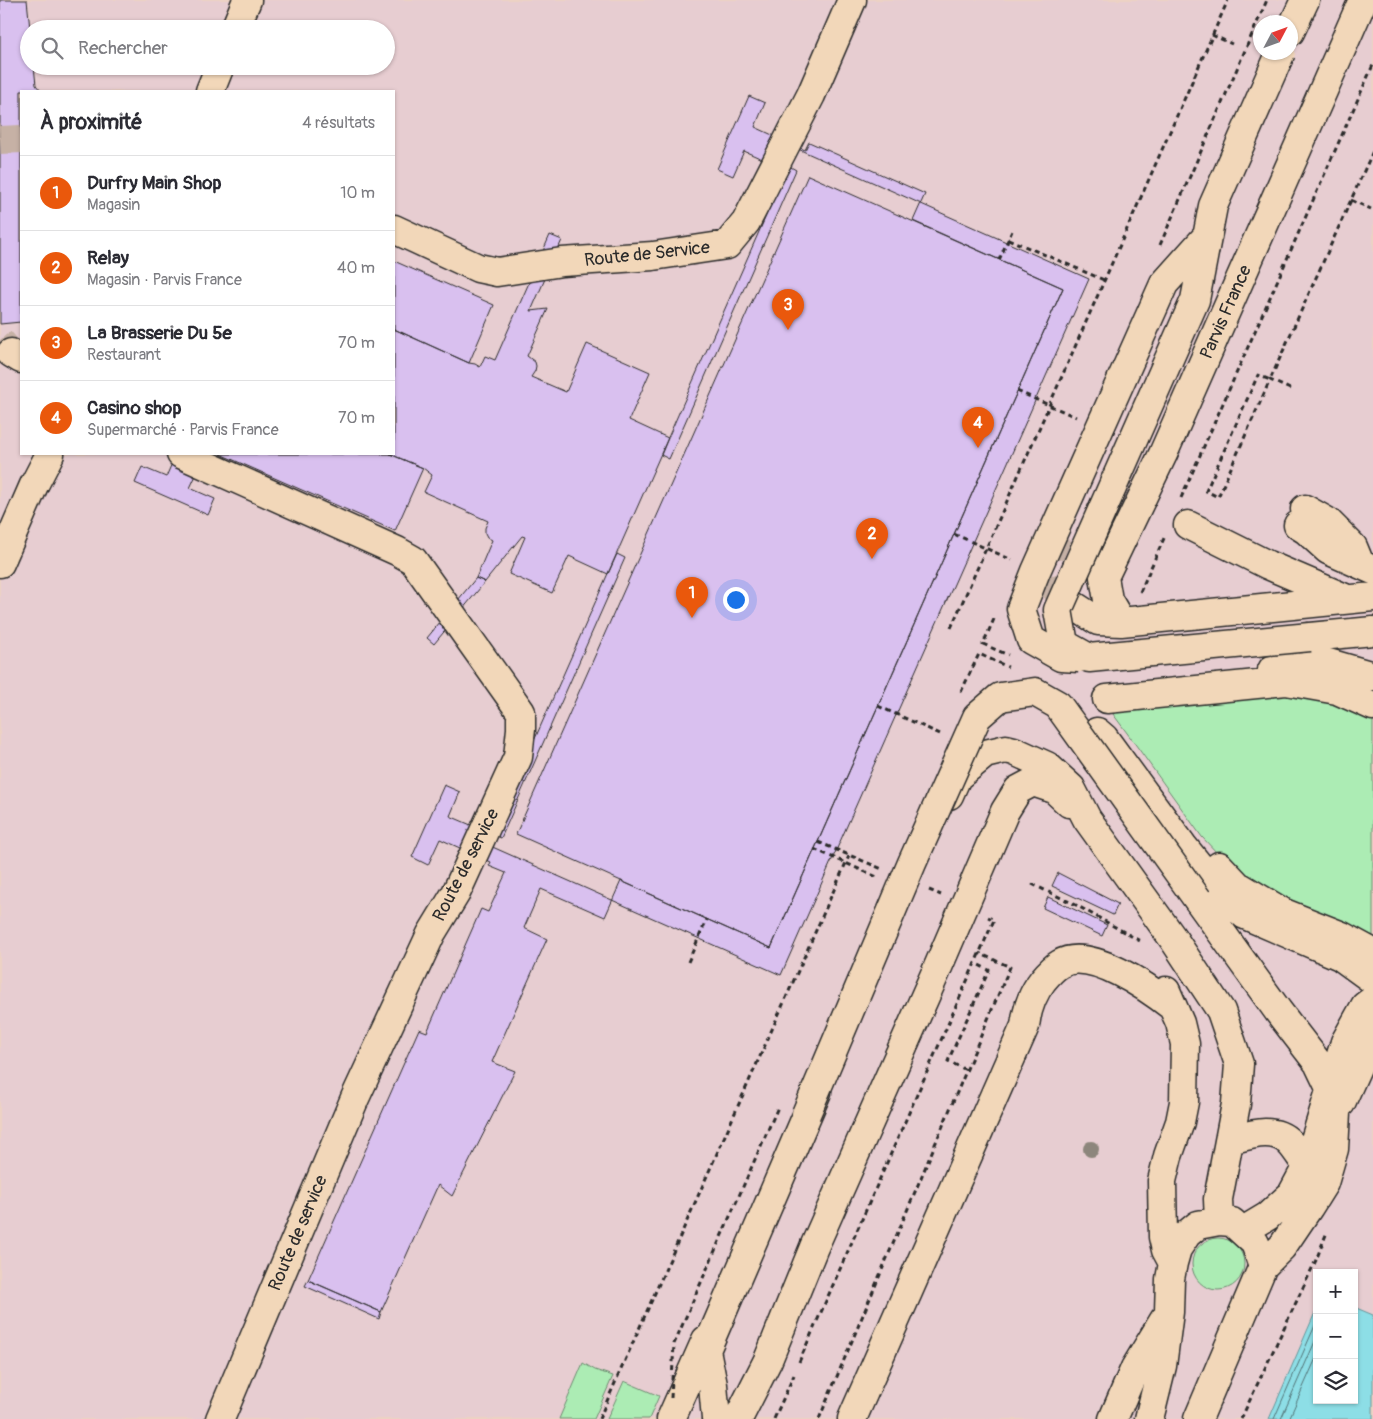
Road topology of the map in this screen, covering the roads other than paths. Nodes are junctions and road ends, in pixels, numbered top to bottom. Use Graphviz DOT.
graph roads {
  1 [pos="247,0"];
  2 [pos="852,0"];
  3 [pos="1305,0"];
  4 [pos="1363,0"];
  5 [pos="1298,15"];
  6 [pos="239,20"];
  7 [pos="1277,60"];
  8 [pos="216,75"];
  9 [pos="210,90"];
  10 [pos="395,229"];
  11 [pos="1209,234"];
  12 [pos="49,455"];
  13 [pos="183,455"];
  14 [pos="1178,521"];
  15 [pos="0,563"];
  16 [pos="1366,568"];
  17 [pos="1360,598"];
  18 [pos="1073,605"];
  19 [pos="1121,622"];
  20 [pos="1373,631"];
  21 [pos="1089,658"];
  22 [pos="1373,676"];
  23 [pos="1373,706"];
  24 [pos="1104,708"];
  25 [pos="1087,819"];
  26 [pos="1373,953"];
  27 [pos="1373,980"];
  28 [pos="1373,1000"];
  29 [pos="1373,1032"];
  30 [pos="1333,1101"];
  31 [pos="1230,1140"];
  32 [pos="1307,1166"];
  33 [pos="1231,1226"];
  34 [pos="1173,1263"];
  35 [pos="1263,1266"];
  36 [pos="1169,1312"];
  37 [pos="1127,1386"];
  38 [pos="675,1410"];
  39 [pos="220,1419"];
  40 [pos="716,1419"];
  41 [pos="738,1419"];
  42 [pos="852,1419"];
  43 [pos="1113,1419"];
  44 [pos="1120,1419"];
  45 [pos="1149,1419"];
  46 [pos="1198,1419"];
  1 -- 6 [label="street"];
  2 -- 10 [label="street, Route de Service"];
  3 -- 5 [label="street"];
  4 -- 19 [label="street, Parvis France"];
  7 -- 11 [label="street, bridge"];
  8 -- 9 [label="street"];
  11 -- 21 [label="street, bridge"];
  11 -- 21 [label="street, bridge"];
  12 -- 15 [label="street"];
  13 -- 39 [label="street, Route de service"];
  14 -- 17 [label="street"];
  16 -- 16 [label="street"];
  17 -- 19 [label="street"];
  18 -- 19 [label="street"];
  20 -- 21 [label="street, bridge"];
  22 -- 24 [label="street"];
  23 -- 24 [label="street"];
  24 -- 26 [label="street"];
  24 -- 27 [label="street"];
  25 -- 31 [label="street"];
  25 -- 40 [label="street"];
  25 -- 41 [label="street"];
  28 -- 30 [label="street"];
  29 -- 30 [label="street"];
  30 -- 32 [label="street"];
  30 -- 35 [label="street"];
  30 -- 38 [label="street, bridge"];
  31 -- 32 [label="street"];
  31 -- 33 [label="street"];
  32 -- 33 [label="street"];
  33 -- 34 [label="street"];
  33 -- 35 [label="street"];
  34 -- 36 [label="street"];
  34 -- 42 [label="street"];
  35 -- 46 [label="street"];
  36 -- 37 [label="street"];
  36 -- 45 [label="street"];
  37 -- 43 [label="street"];
  37 -- 44 [label="street"];
}
